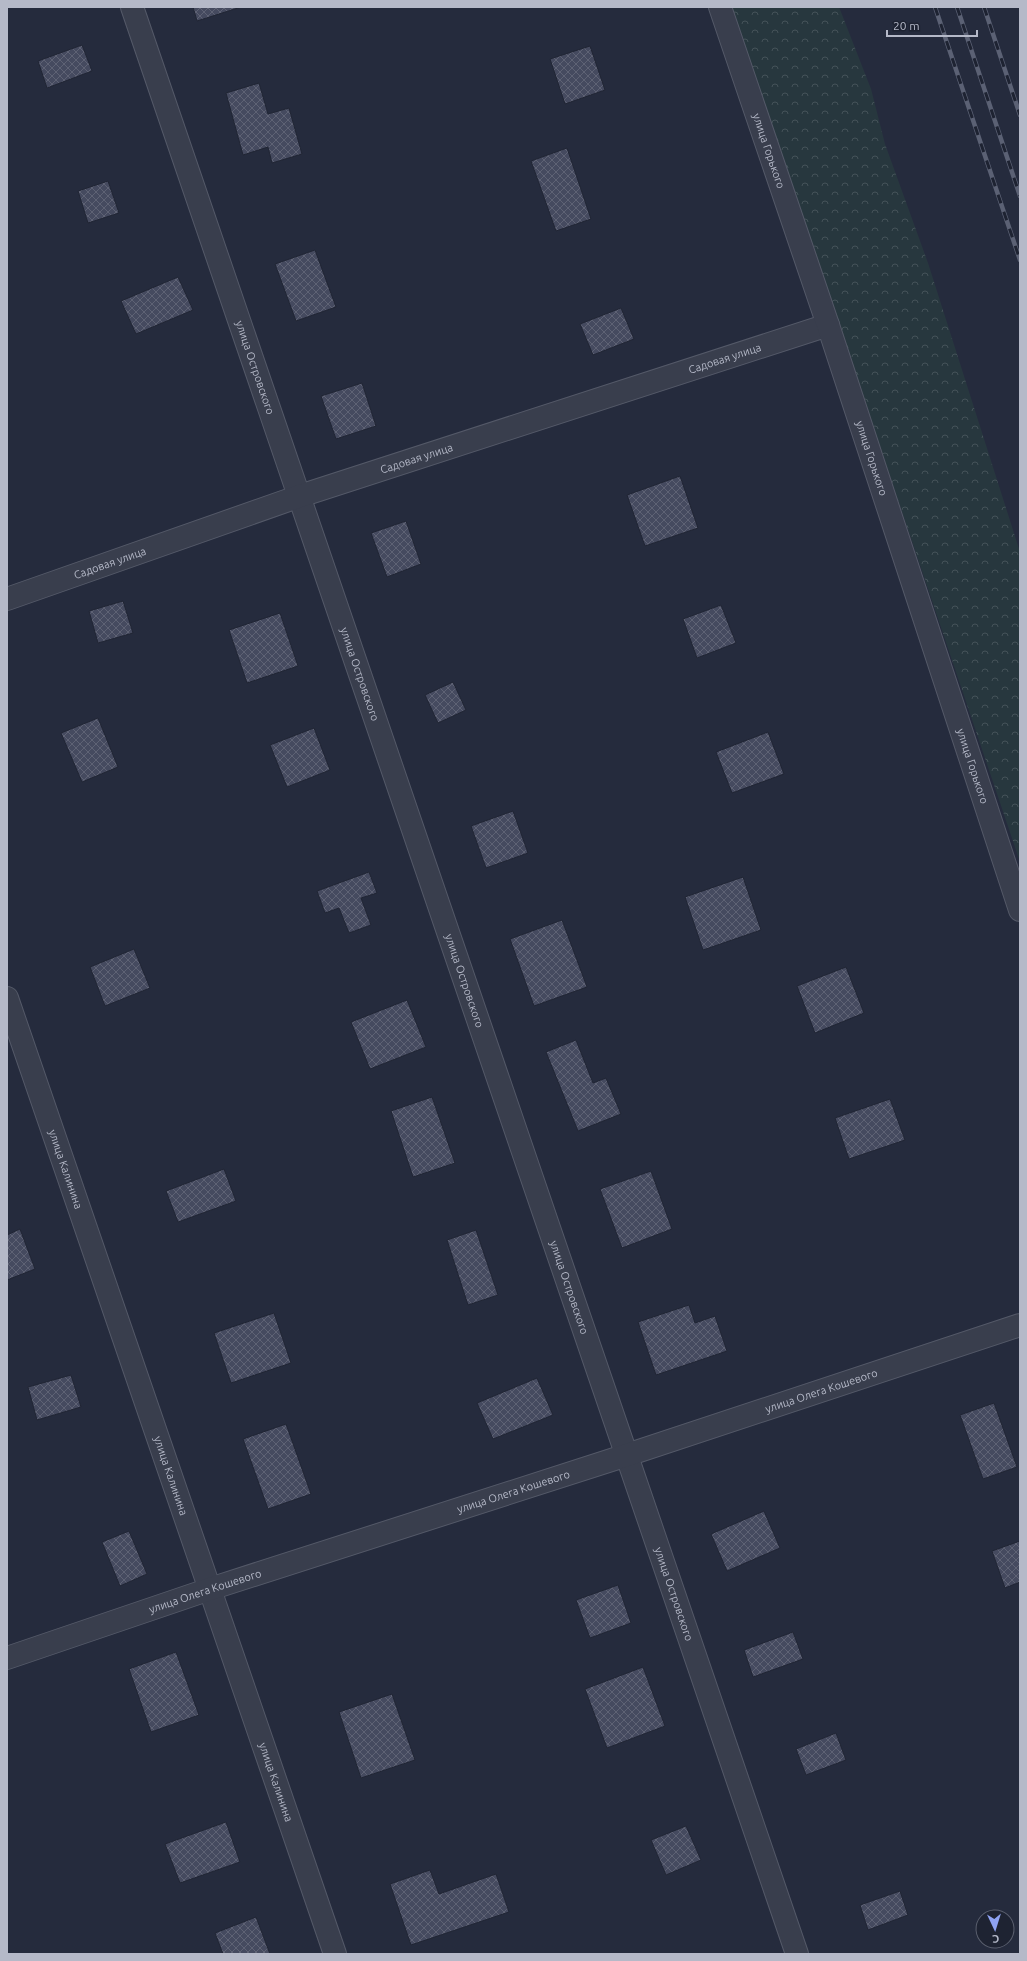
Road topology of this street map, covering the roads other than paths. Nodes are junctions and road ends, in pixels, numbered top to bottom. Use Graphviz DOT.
graph roads {
  1 [pos="132,7"];
  2 [pos="720,7"];
  3 [pos="828,325"];
  4 [pos="300,496"];
  5 [pos="7,599"];
  6 [pos="1020,910"];
  7 [pos="7,998"];
  8 [pos="1020,1325"];
  9 [pos="627,1455"];
  10 [pos="210,1589"];
  11 [pos="7,1658"];
  12 [pos="335,1954"];
  13 [pos="797,1954"];
  1 -- 4 [label="street, улица Островского"];
  2 -- 3 [label="street, улица Горького"];
  3 -- 4 [label="street, Садовая улица"];
  3 -- 6 [label="street, улица Горького"];
  4 -- 5 [label="street, Садовая улица"];
  4 -- 9 [label="street, улица Островского"];
  7 -- 10 [label="street, улица Калинина"];
  8 -- 9 [label="street, улица Олега Кошевого"];
  9 -- 10 [label="street, улица Олега Кошевого"];
  9 -- 13 [label="street, улица Островского"];
  10 -- 11 [label="street, улица Олега Кошевого"];
  10 -- 12 [label="street, улица Калинина"];
}
